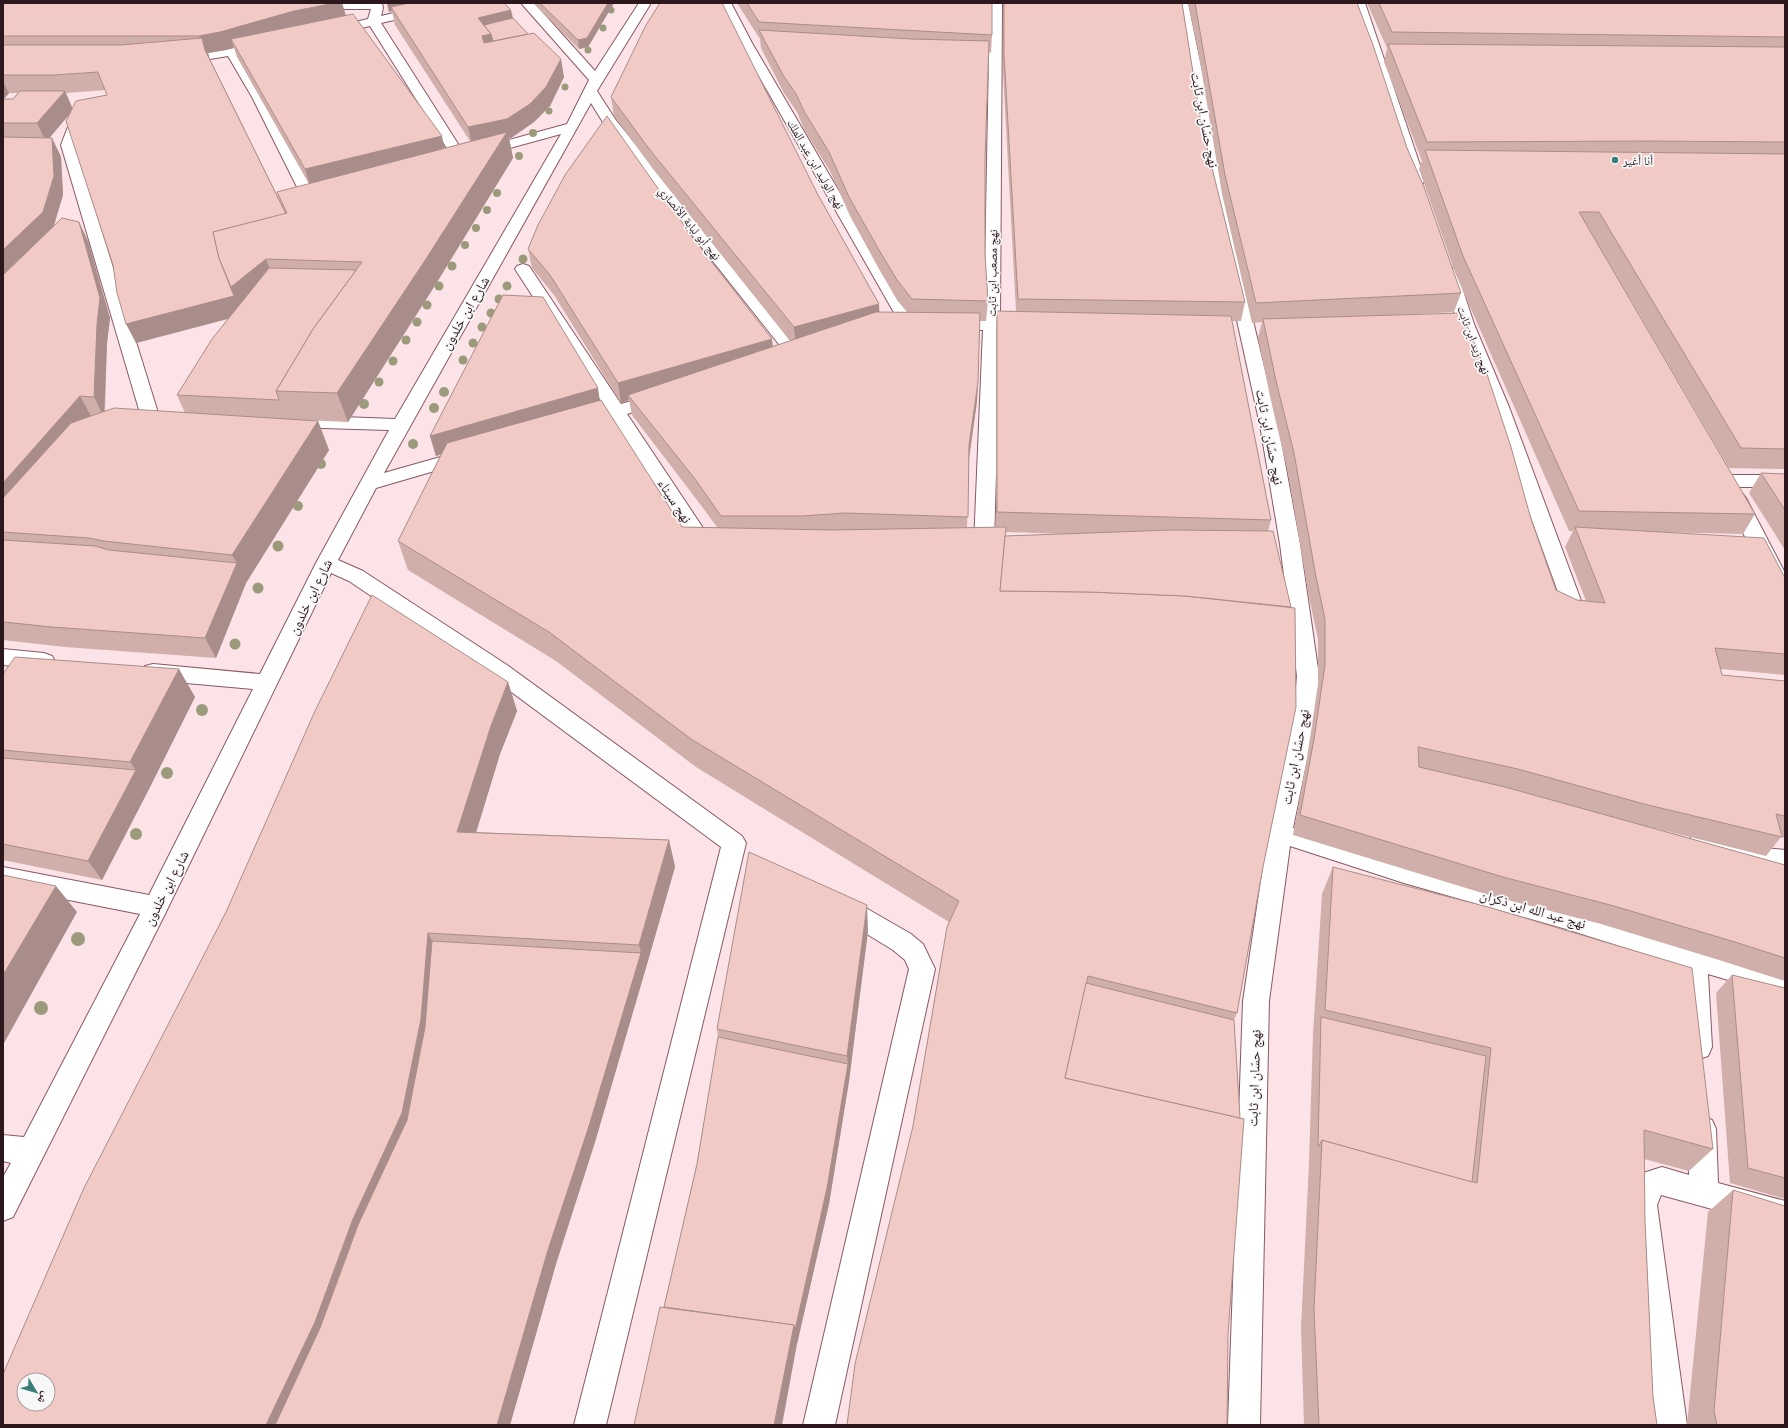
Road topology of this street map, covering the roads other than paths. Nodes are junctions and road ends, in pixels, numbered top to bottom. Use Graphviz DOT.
graph roads {
  1 [pos="452,3"];
  2 [pos="527,3"];
  3 [pos="645,3"];
  4 [pos="725,3"];
  5 [pos="996,3"];
  6 [pos="1182,3"];
  7 [pos="1359,3"];
  8 [pos="377,4"];
  9 [pos="298,5"];
  10 [pos="374,22"];
  11 [pos="322,33"];
  12 [pos="277,43"];
  13 [pos="746,43"];
  14 [pos="762,44"];
  15 [pos="232,52"];
  16 [pos="167,56"];
  17 [pos="1378,57"];
  18 [pos="1394,57"];
  19 [pos="593,85"];
  20 [pos="81,111"];
  21 [pos="572,128"];
  22 [pos="460,158"];
  23 [pos="445,161"];
  24 [pos="1414,166"];
  25 [pos="1430,166"];
  26 [pos="338,188"];
  27 [pos="1424,196"];
  28 [pos="1444,256"];
  29 [pos="523,269"];
  30 [pos="992,326"];
  31 [pos="1039,326"];
  32 [pos="795,353"];
  33 [pos="677,392"];
  34 [pos="618,412"];
  35 [pos="273,420"];
  36 [pos="401,425"];
  37 [pos="115,427"];
  38 [pos="566,427"];
  39 [pos="477,452"];
  40 [pos="1785,480"];
  41 [pos="368,484"];
  42 [pos="1548,538"];
  43 [pos="1569,539"];
  44 [pos="984,544"];
  45 [pos="1735,544"];
  46 [pos="1759,545"];
  47 [pos="735,546"];
  48 [pos="326,563"];
  49 [pos="1785,591"];
  50 [pos="1576,614"];
  51 [pos="3,656"];
  52 [pos="137,670"];
  53 [pos="36,678"];
  54 [pos="268,683"];
  55 [pos="1280,833"];
  56 [pos="1679,838"];
  57 [pos="1785,860"];
  58 [pos="3,877"];
  59 [pos="821,894"];
  60 [pos="156,907"];
  61 [pos="1695,960"];
  62 [pos="1785,986"];
  63 [pos="1700,1069"];
  64 [pos="1701,1108"];
  65 [pos="3,1148"];
  66 [pos="31,1152"];
  67 [pos="1704,1193"];
  68 [pos="3,1207"];
  69 [pos="1785,1215"];
  70 [pos="590,1425"];
  71 [pos="819,1425"];
  72 [pos="1244,1425"];
  73 [pos="1671,1425"];
  1 -- 10 [label="street"];
  2 -- 19 [label="street, نهج أبو لبابة الأنصاري"];
  3 -- 19 [label="street, شارع ابن خلدون"];
  4 -- 13 [label="street, نهج الوليد ابن عبد الملك"];
  5 -- 30 [label="street, نهج مصعب ابن ثابت"];
  6 -- 55 [label="street, نهج حسّان ابن ثابت"];
  7 -- 17 [label="street"];
  8 -- 9 [label="street"];
  8 -- 10 [label="street"];
  10 -- 11 [label="street"];
  10 -- 22 [label="street"];
  12 -- 15 [label="street"];
  13 -- 14 [label="street"];
  13 -- 30 [label="street, نهج الوليد ابن عبد الملك"];
  15 -- 16 [label="street"];
  15 -- 26 [label="street"];
  17 -- 18 [label="street"];
  17 -- 24 [label="street"];
  19 -- 21 [label="street, شارع ابن خلدون"];
  19 -- 32 [label="street, نهج أبو لبابة الأنصاري"];
  20 -- 37 [label="street"];
  21 -- 22 [label="street"];
  21 -- 36 [label="street, شارع ابن خلدون"];
  22 -- 23 [label="street"];
  24 -- 25 [label="street"];
  24 -- 27 [label="street"];
  28 -- 42 [label="street, نهج زيد ابن ثابت"];
  29 -- 34 [label="street, نهج سيناء"];
  30 -- 31 [label="street"];
  30 -- 44 [label="street, نهج مصعب ابن ثابت"];
  33 -- 34 [label="street"];
  34 -- 38 [label="street"];
  34 -- 47 [label="street, نهج سيناء"];
  35 -- 36 [label="street"];
  36 -- 41 [label="street, شارع ابن خلدون"];
  39 -- 41 [label="street"];
  40 -- 46 [label="street"];
  41 -- 48 [label="street, شارع ابن خلدون"];
  42 -- 43 [label="street"];
  42 -- 50 [label="street, نهج زيد ابن ثابت"];
  45 -- 46 [label="street"];
  46 -- 49 [label="street"];
  48 -- 54 [label="street, شارع ابن خلدون"];
  48 -- 70 [label="street"];
  51 -- 53 [label="street"];
  52 -- 54 [label="street"];
  54 -- 60 [label="street, شارع ابن خلدون"];
  55 -- 61 [label="street, نهج عبد الله ابن ذكران"];
  55 -- 72 [label="street, نهج حسّان ابن ثابت"];
  56 -- 57 [label="street"];
  58 -- 60 [label="street"];
  59 -- 71 [label="street"];
  60 -- 66 [label="street, شارع ابن خلدون"];
  61 -- 62 [label="street, نهج عبد الله ابن ذكران"];
  61 -- 63 [label="street"];
  64 -- 67 [label="street"];
  65 -- 66 [label="street"];
  66 -- 68 [label="street, شارع ابن خلدون"];
  67 -- 69 [label="street"];
  67 -- 73 [label="street"];
}
